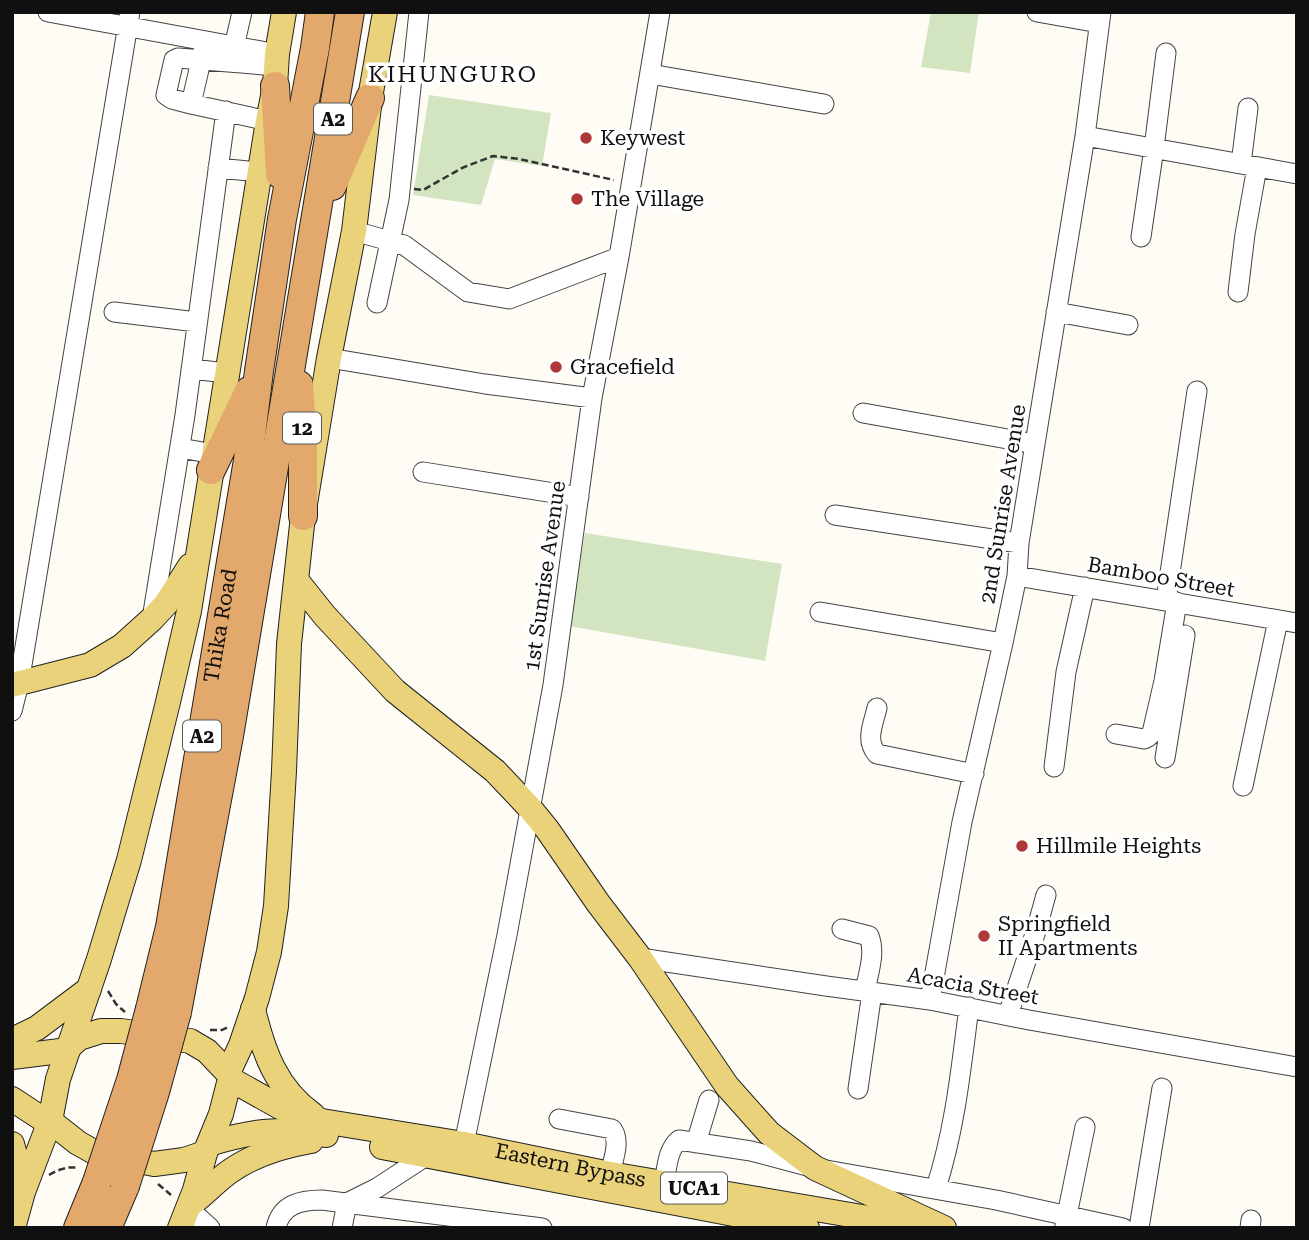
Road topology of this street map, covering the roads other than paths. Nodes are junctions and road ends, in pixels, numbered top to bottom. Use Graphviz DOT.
graph roads {
  1 [pos="48,12"];
  2 [pos="242,12"];
  3 [pos="285,12"];
  4 [pos="320,12"];
  5 [pos="350,12"];
  6 [pos="385,12"];
  7 [pos="419,12"];
  8 [pos="660,12"];
  9 [pos="1037,12"];
  10 [pos="1100,18"];
  11 [pos="129,20"];
  12 [pos="234,47"];
  13 [pos="203,50"];
  14 [pos="1166,53"];
  15 [pos="277,68"];
  16 [pos="650,74"];
  17 [pos="370,98"];
  18 [pos="191,104"];
  19 [pos="824,104"];
  20 [pos="1248,108"];
  21 [pos="226,111"];
  22 [pos="268,121"];
  23 [pos="1085,136"];
  24 [pos="1154,148"];
  25 [pos="1249,165"];
  26 [pos="218,168"];
  27 [pos="259,172"];
  28 [pos="1297,174"];
  29 [pos="282,219"];
  30 [pos="315,225"];
  31 [pos="354,232"];
  32 [pos="1141,237"];
  33 [pos="390,241"];
  34 [pos="619,257"];
  35 [pos="1238,292"];
  36 [pos="377,303"];
  37 [pos="114,312"];
  38 [pos="1056,312"];
  39 [pos="197,322"];
  40 [pos="1128,325"];
  41 [pos="296,340"];
  42 [pos="329,358"];
  43 [pos="191,369"];
  44 [pos="259,371"];
  45 [pos="227,373"];
  46 [pos="1197,391"];
  47 [pos="592,398"];
  48 [pos="863,413"];
  49 [pos="1035,444"];
  50 [pos="180,448"];
  51 [pos="212,462"];
  52 [pos="262,462"];
  53 [pos="423,472"];
  54 [pos="579,498"];
  55 [pos="835,515"];
  56 [pos="303,516"];
  57 [pos="1019,543"];
  58 [pos="197,557"];
  59 [pos="163,559"];
  60 [pos="1017,576"];
  61 [pos="297,581"];
  62 [pos="1085,587"];
  63 [pos="1178,602"];
  64 [pos="820,612"];
  65 [pos="152,619"];
  66 [pos="1287,622"];
  67 [pos="1003,643"];
  68 [pos="16,684"];
  69 [pos="877,708"];
  70 [pos="12,711"];
  71 [pos="1116,734"];
  72 [pos="1165,758"];
  73 [pos="1054,767"];
  74 [pos="974,774"];
  75 [pos="1243,786"];
  76 [pos="529,807"];
  77 [pos="1046,895"];
  78 [pos="842,929"];
  79 [pos="640,958"];
  80 [pos="89,989"];
  81 [pos="868,992"];
  82 [pos="930,1000"];
  83 [pos="969,1007"];
  84 [pos="253,1009"];
  85 [pos="1008,1015"];
  86 [pos="12,1040"];
  87 [pos="68,1048"];
  88 [pos="12,1057"];
  89 [pos="1297,1066"];
  90 [pos="229,1076"];
  91 [pos="1162,1088"];
  92 [pos="858,1089"];
  93 [pos="12,1099"];
  94 [pos="709,1100"];
  95 [pos="559,1119"];
  96 [pos="50,1121"];
  97 [pos="1085,1127"];
  98 [pos="329,1129"];
  99 [pos="696,1143"];
  100 [pos="12,1144"];
  101 [pos="464,1144"];
  102 [pos="207,1149"];
  103 [pos="426,1156"];
  104 [pos="815,1168"];
  105 [pos="610,1174"];
  106 [pos="664,1183"];
  107 [pos="936,1188"];
  108 [pos="21,1200"];
  109 [pos="347,1203"];
  110 [pos="186,1214"];
  111 [pos="1066,1222"];
  112 [pos="13,1228"];
  113 [pos="78,1228"];
  114 [pos="107,1228"];
  115 [pos="210,1228"];
  116 [pos="276,1228"];
  117 [pos="342,1228"];
  118 [pos="542,1228"];
  119 [pos="807,1228"];
  120 [pos="925,1228"];
  121 [pos="944,1228"];
  122 [pos="1123,1228"];
  123 [pos="1139,1228"];
  1 -- 11 [label="street"];
  2 -- 12 [label="street"];
  3 -- 15 [label="main road, Thika Road"];
  4 -- 29 [label="highway, Thika Road / A2"];
  5 -- 30 [label="highway, Thika Road / A2"];
  6 -- 17 [label="main road"];
  7 -- 33 [label="street"];
  8 -- 16 [label="street, 1st Sunrise Avenue"];
  9 -- 10 [label="street"];
  10 -- 23 [label="street, 2nd Sunrise Avenue"];
  11 -- 13 [label="street"];
  11 -- 68 [label="street"];
  12 -- 13 [label="street"];
  12 -- 15 [label="street"];
  13 -- 15 [label="street"];
  13 -- 18 [label="street"];
  13 -- 18 [label="street"];
  14 -- 24 [label="street"];
  15 -- 22 [label="main road, Thika Road"];
  15 -- 29 [label="highway"];
  16 -- 19 [label="street"];
  16 -- 34 [label="street, 1st Sunrise Avenue"];
  17 -- 30 [label="highway"];
  17 -- 31 [label="main road"];
  18 -- 21 [label="street"];
  20 -- 25 [label="street"];
  21 -- 22 [label="street"];
  21 -- 26 [label="street"];
  22 -- 27 [label="main road, Thika Road"];
  23 -- 24 [label="street"];
  23 -- 38 [label="street, 2nd Sunrise Avenue"];
  24 -- 25 [label="street"];
  24 -- 32 [label="street"];
  25 -- 28 [label="street"];
  25 -- 35 [label="street"];
  26 -- 27 [label="street"];
  26 -- 39 [label="street"];
  27 -- 45 [label="main road, Thika Road"];
  29 -- 44 [label="highway, Thika Road / A2"];
  30 -- 41 [label="highway, Thika Road / A2"];
  31 -- 33 [label="street"];
  31 -- 42 [label="main road"];
  33 -- 34 [label="street"];
  33 -- 36 [label="street"];
  34 -- 47 [label="street, 1st Sunrise Avenue"];
  37 -- 39 [label="street"];
  38 -- 40 [label="street"];
  38 -- 49 [label="street, 2nd Sunrise Avenue"];
  39 -- 43 [label="street"];
  41 -- 52 [label="highway, Thika Road / A2"];
  41 -- 56 [label="highway, 12"];
  42 -- 47 [label="street"];
  42 -- 56 [label="main road"];
  43 -- 45 [label="street"];
  43 -- 50 [label="street"];
  44 -- 51 [label="highway"];
  44 -- 52 [label="highway, Thika Road / A2"];
  45 -- 51 [label="main road, Thika Road"];
  46 -- 63 [label="street"];
  47 -- 54 [label="street, 1st Sunrise Avenue"];
  48 -- 49 [label="street"];
  49 -- 57 [label="street, 2nd Sunrise Avenue"];
  50 -- 51 [label="street"];
  50 -- 59 [label="street"];
  51 -- 58 [label="main road, Thika Road"];
  52 -- 113 [label="highway, Thika Road / A2, bridge"];
  52 -- 114 [label="highway, Thika Road / A2, bridge"];
  53 -- 54 [label="street"];
  54 -- 76 [label="street, 1st Sunrise Avenue"];
  55 -- 57 [label="street"];
  56 -- 61 [label="main road"];
  57 -- 60 [label="street, 2nd Sunrise Avenue"];
  58 -- 59 [label="street"];
  58 -- 65 [label="main road"];
  58 -- 80 [label="main road, Thika Road"];
  59 -- 65 [label="street"];
  60 -- 62 [label="street, Bamboo Street"];
  60 -- 67 [label="street, 2nd Sunrise Avenue"];
  61 -- 76 [label="main road"];
  61 -- 84 [label="main road"];
  62 -- 63 [label="street, Bamboo Street"];
  62 -- 73 [label="street"];
  63 -- 66 [label="street, Bamboo Street"];
  63 -- 71 [label="street"];
  63 -- 72 [label="street"];
  64 -- 67 [label="street"];
  65 -- 68 [label="main road"];
  66 -- 75 [label="street"];
  67 -- 74 [label="street, 2nd Sunrise Avenue"];
  68 -- 70 [label="street"];
  69 -- 74 [label="street"];
  74 -- 82 [label="street, 2nd Sunrise Avenue"];
  76 -- 79 [label="main road"];
  76 -- 101 [label="street, 1st Sunrise Avenue"];
  77 -- 85 [label="street"];
  78 -- 81 [label="street"];
  79 -- 81 [label="street, Acacia Street"];
  79 -- 104 [label="main road"];
  80 -- 86 [label="main road"];
  80 -- 87 [label="main road, Thika Road"];
  81 -- 82 [label="street, Acacia Street"];
  81 -- 92 [label="street"];
  82 -- 83 [label="street, Acacia Street"];
  83 -- 85 [label="street, Acacia Street"];
  83 -- 107 [label="street"];
  84 -- 90 [label="main road"];
  84 -- 98 [label="main road"];
  85 -- 89 [label="street, Acacia Street"];
  87 -- 88 [label="main road"];
  87 -- 90 [label="main road"];
  87 -- 96 [label="main road"];
  90 -- 98 [label="main road, UCA1"];
  90 -- 102 [label="main road"];
  91 -- 123 [label="street"];
  93 -- 96 [label="main road"];
  94 -- 99 [label="street"];
  95 -- 105 [label="street"];
  96 -- 102 [label="main road"];
  96 -- 108 [label="main road"];
  97 -- 111 [label="street"];
  98 -- 101 [label="main road, UCA1"];
  98 -- 102 [label="main road, UCA1"];
  98 -- 103 [label="main road, UCA1"];
  98 -- 110 [label="main road"];
  99 -- 104 [label="street"];
  99 -- 106 [label="street"];
  100 -- 108 [label="main road"];
  101 -- 105 [label="main road, Eastern Bypass / UCA1"];
  102 -- 110 [label="main road"];
  103 -- 109 [label="street"];
  103 -- 119 [label="main road, Eastern Bypass / UCA1"];
  104 -- 107 [label="street"];
  104 -- 121 [label="main road"];
  105 -- 106 [label="main road, Eastern Bypass / UCA1"];
  106 -- 120 [label="main road, Eastern Bypass / UCA1"];
  107 -- 111 [label="street"];
  108 -- 112 [label="main road"];
  109 -- 116 [label="street"];
  109 -- 117 [label="street"];
  109 -- 118 [label="street"];
  110 -- 115 [label="street"];
  111 -- 122 [label="street"];
}
